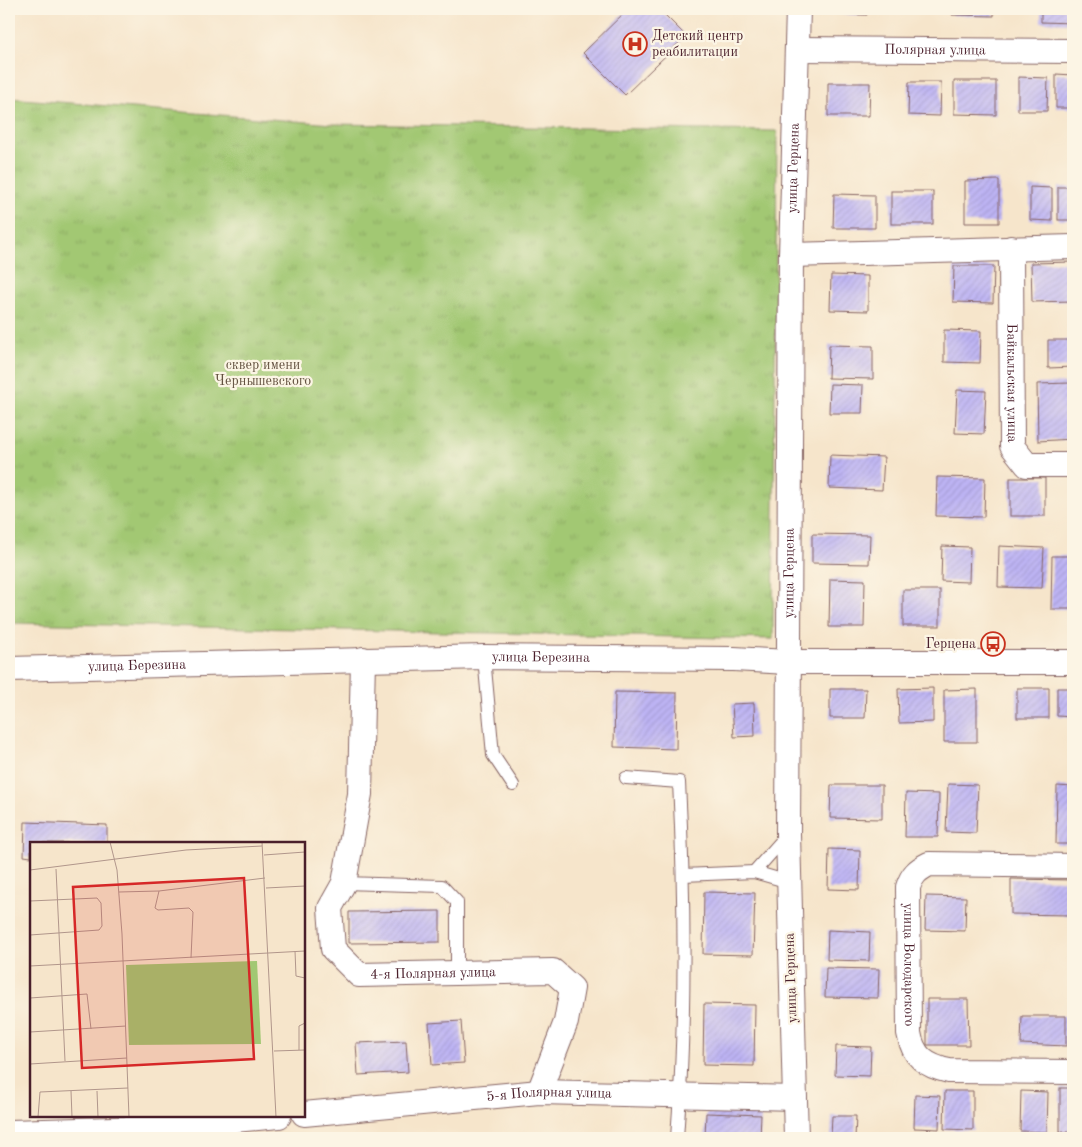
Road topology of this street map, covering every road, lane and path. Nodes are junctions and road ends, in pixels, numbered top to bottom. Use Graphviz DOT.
graph roads {
  1 [pos="798,9"];
  2 [pos="797,49"];
  3 [pos="1073,51"];
  4 [pos="1073,247"];
  5 [pos="1011,248"];
  6 [pos="791,256"];
  7 [pos="1073,465"];
  8 [pos="484,658"];
  9 [pos="363,659"];
  10 [pos="788,662"];
  11 [pos="1073,662"];
  12 [pos="9,669"];
  13 [pos="626,778"];
  14 [pos="512,785"];
  15 [pos="788,834"];
  16 [pos="1073,866"];
  17 [pos="754,872"];
  18 [pos="683,875"];
  19 [pos="789,882"];
  20 [pos="344,883"];
  21 [pos="457,972"];
  22 [pos="1073,1072"];
  23 [pos="539,1092"];
  24 [pos="680,1096"];
  25 [pos="795,1098"];
  26 [pos="305,1114"];
  27 [pos="271,1117"];
  28 [pos="9,1132"];
  29 [pos="150,1133"];
  30 [pos="677,1138"];
  31 [pos="796,1138"];
  1 -- 2 [label="street, улица Герцена"];
  2 -- 3 [label="street, Полярная улица"];
  2 -- 6 [label="street, улица Герцена"];
  4 -- 5 [label="street"];
  5 -- 6 [label="street"];
  5 -- 7 [label="street, Байкальская улица"];
  6 -- 10 [label="street, улица Герцена"];
  8 -- 9 [label="street, улица Березина"];
  8 -- 10 [label="street, улица Березина"];
  8 -- 14 [label="lane"];
  9 -- 12 [label="street, улица Березина"];
  9 -- 20 [label="street, 4-я Полярная улица"];
  10 -- 11 [label="street, улица Березина"];
  10 -- 15 [label="street, улица Герцена"];
  13 -- 18 [label="lane"];
  15 -- 17 [label="lane"];
  15 -- 19 [label="street, улица Герцена"];
  16 -- 22 [label="street, улица Володарского"];
  17 -- 18 [label="lane"];
  17 -- 19 [label="lane"];
  18 -- 24 [label="lane"];
  19 -- 25 [label="street, улица Герцена"];
  20 -- 21 [label="lane"];
  20 -- 21 [label="street, 4-я Полярная улица"];
  21 -- 23 [label="street, 4-я Полярная улица"];
  23 -- 24 [label="street, 5-я Полярная улица"];
  23 -- 26 [label="street, 5-я Полярная улица"];
  24 -- 25 [label="street, 5-я Полярная улица"];
  24 -- 30 [label="lane"];
  25 -- 31 [label="street, улица Герцена"];
  27 -- 29 [label="street"];
  28 -- 29 [label="street"];
}
